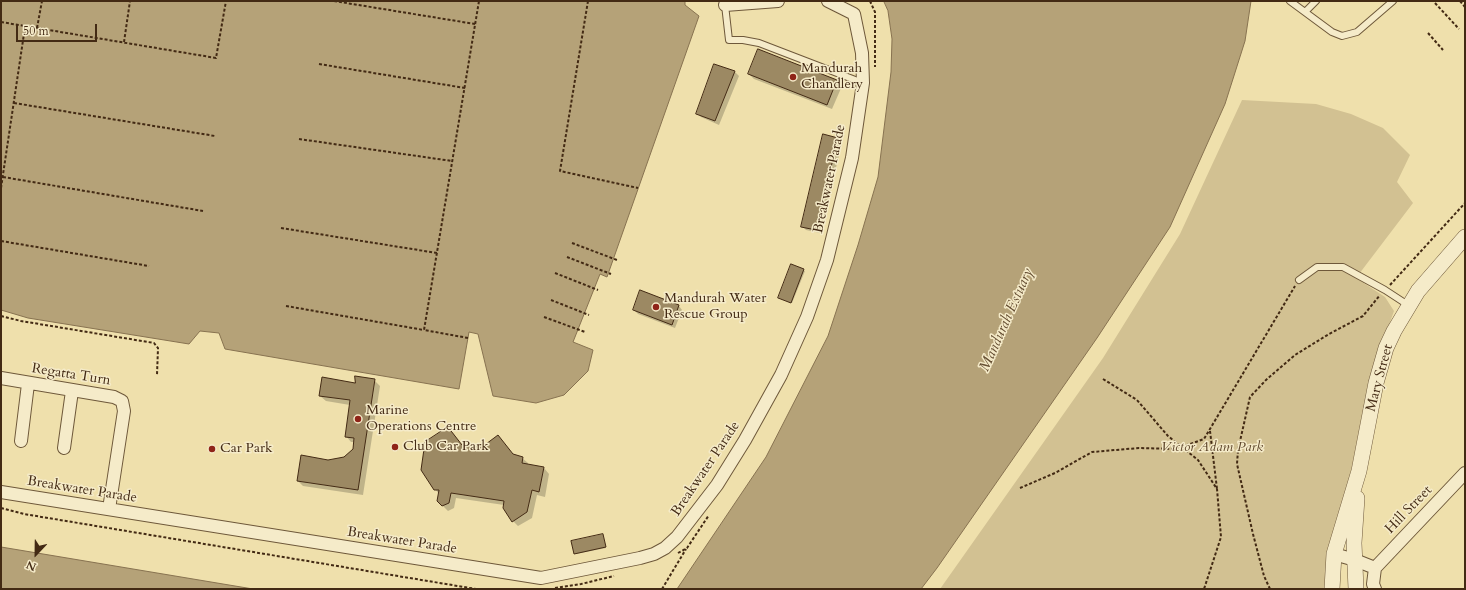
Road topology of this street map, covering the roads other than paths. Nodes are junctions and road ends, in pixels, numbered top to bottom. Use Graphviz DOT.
graph roads {
  1 [pos="778,1"];
  2 [pos="828,1"];
  3 [pos="1290,1"];
  4 [pos="1316,1"];
  5 [pos="1393,1"];
  6 [pos="725,5"];
  7 [pos="1305,12"];
  8 [pos="863,83"];
  9 [pos="1465,237"];
  10 [pos="1299,280"];
  11 [pos="1408,305"];
  12 [pos="1,378"];
  13 [pos="28,384"];
  14 [pos="72,391"];
  15 [pos="21,441"];
  16 [pos="64,448"];
  17 [pos="1359,471"];
  18 [pos="1465,473"];
  19 [pos="1,492"];
  20 [pos="109,509"];
  21 [pos="1334,554"];
  22 [pos="1355,560"];
  23 [pos="1375,568"];
  24 [pos="1332,589"];
  25 [pos="1356,589"];
  26 [pos="1375,589"];
  1 -- 6 [label="street"];
  2 -- 8 [label="street, Breakwater Parade"];
  3 -- 7 [label="lane"];
  4 -- 7 [label="lane"];
  5 -- 7 [label="lane"];
  6 -- 8 [label="lane"];
  8 -- 20 [label="street, Breakwater Parade"];
  9 -- 11 [label="street, Mary Street"];
  10 -- 11 [label="lane"];
  11 -- 17 [label="street, Mary Street"];
  12 -- 13 [label="street, Regatta Turn"];
  13 -- 14 [label="street, Regatta Turn"];
  13 -- 15 [label="street"];
  14 -- 16 [label="street"];
  14 -- 20 [label="street, Regatta Turn"];
  17 -- 21 [label="street, Mary Street"];
  17 -- 22 [label="street, Mary Street"];
  18 -- 23 [label="street, Hill Street"];
  19 -- 20 [label="street, Breakwater Parade"];
  21 -- 22 [label="street"];
  21 -- 24 [label="street, Mary Street"];
  22 -- 23 [label="street"];
  22 -- 25 [label="street, Mary Street"];
  23 -- 26 [label="street"];
}
